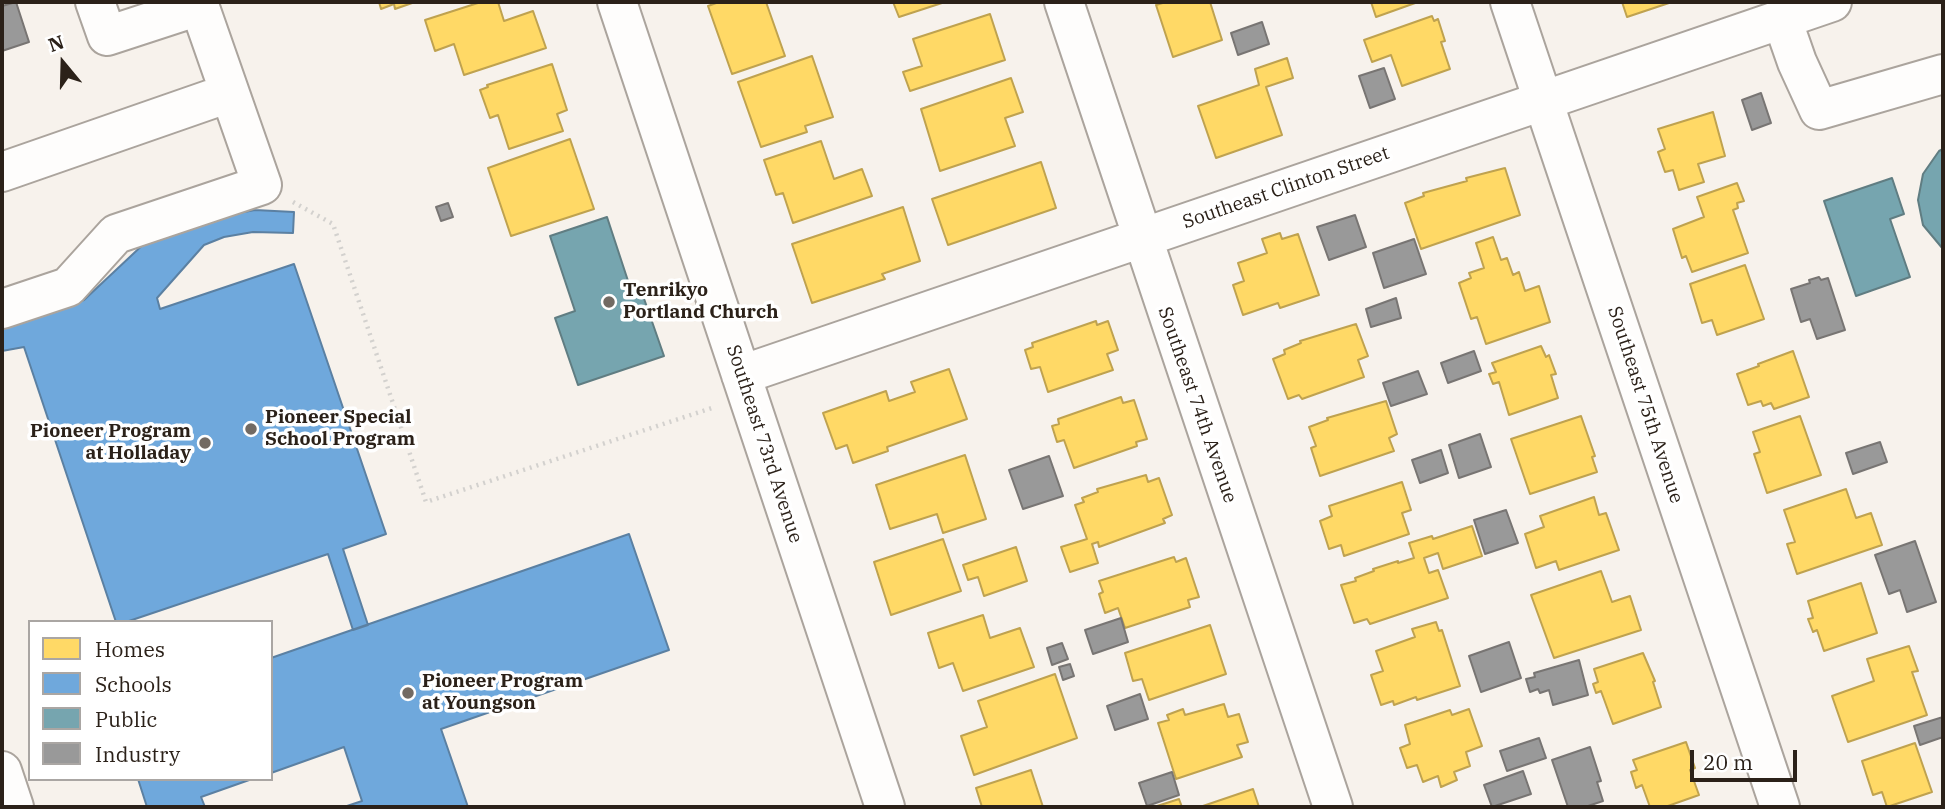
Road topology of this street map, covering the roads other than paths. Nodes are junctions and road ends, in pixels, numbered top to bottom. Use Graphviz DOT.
graph roads {
  1 [pos="95,2"];
  2 [pos="617,2"];
  3 [pos="1064,2"];
  4 [pos="1510,2"];
  5 [pos="1832,2"];
  6 [pos="198,4"];
  7 [pos="1782,19"];
  8 [pos="1943,74"];
  9 [pos="229,93"];
  10 [pos="1544,102"];
  11 [pos="2,172"];
  12 [pos="1141,237"];
  13 [pos="2,309"];
  14 [pos="745,385"];
  15 [pos="2,771"];
  16 [pos="14,807"];
  17 [pos="885,807"];
  18 [pos="1333,807"];
  19 [pos="1780,807"];
  1 -- 6 [label="street"];
  2 -- 14 [label="street, Southeast 73rd Avenue"];
  3 -- 12 [label="street, Southeast 74th Avenue"];
  4 -- 10 [label="street, Southeast 75th Avenue"];
  5 -- 7 [label="street, Southeast Clinton Street"];
  6 -- 9 [label="street"];
  7 -- 8 [label="street"];
  7 -- 10 [label="street, Southeast Clinton Street"];
  9 -- 11 [label="street"];
  9 -- 13 [label="street"];
  10 -- 12 [label="street, Southeast Clinton Street"];
  10 -- 19 [label="street, Southeast 75th Avenue"];
  12 -- 14 [label="street, Southeast Clinton Street"];
  12 -- 18 [label="street, Southeast 74th Avenue"];
  14 -- 17 [label="street, Southeast 73rd Avenue"];
  15 -- 16 [label="street"];
}
